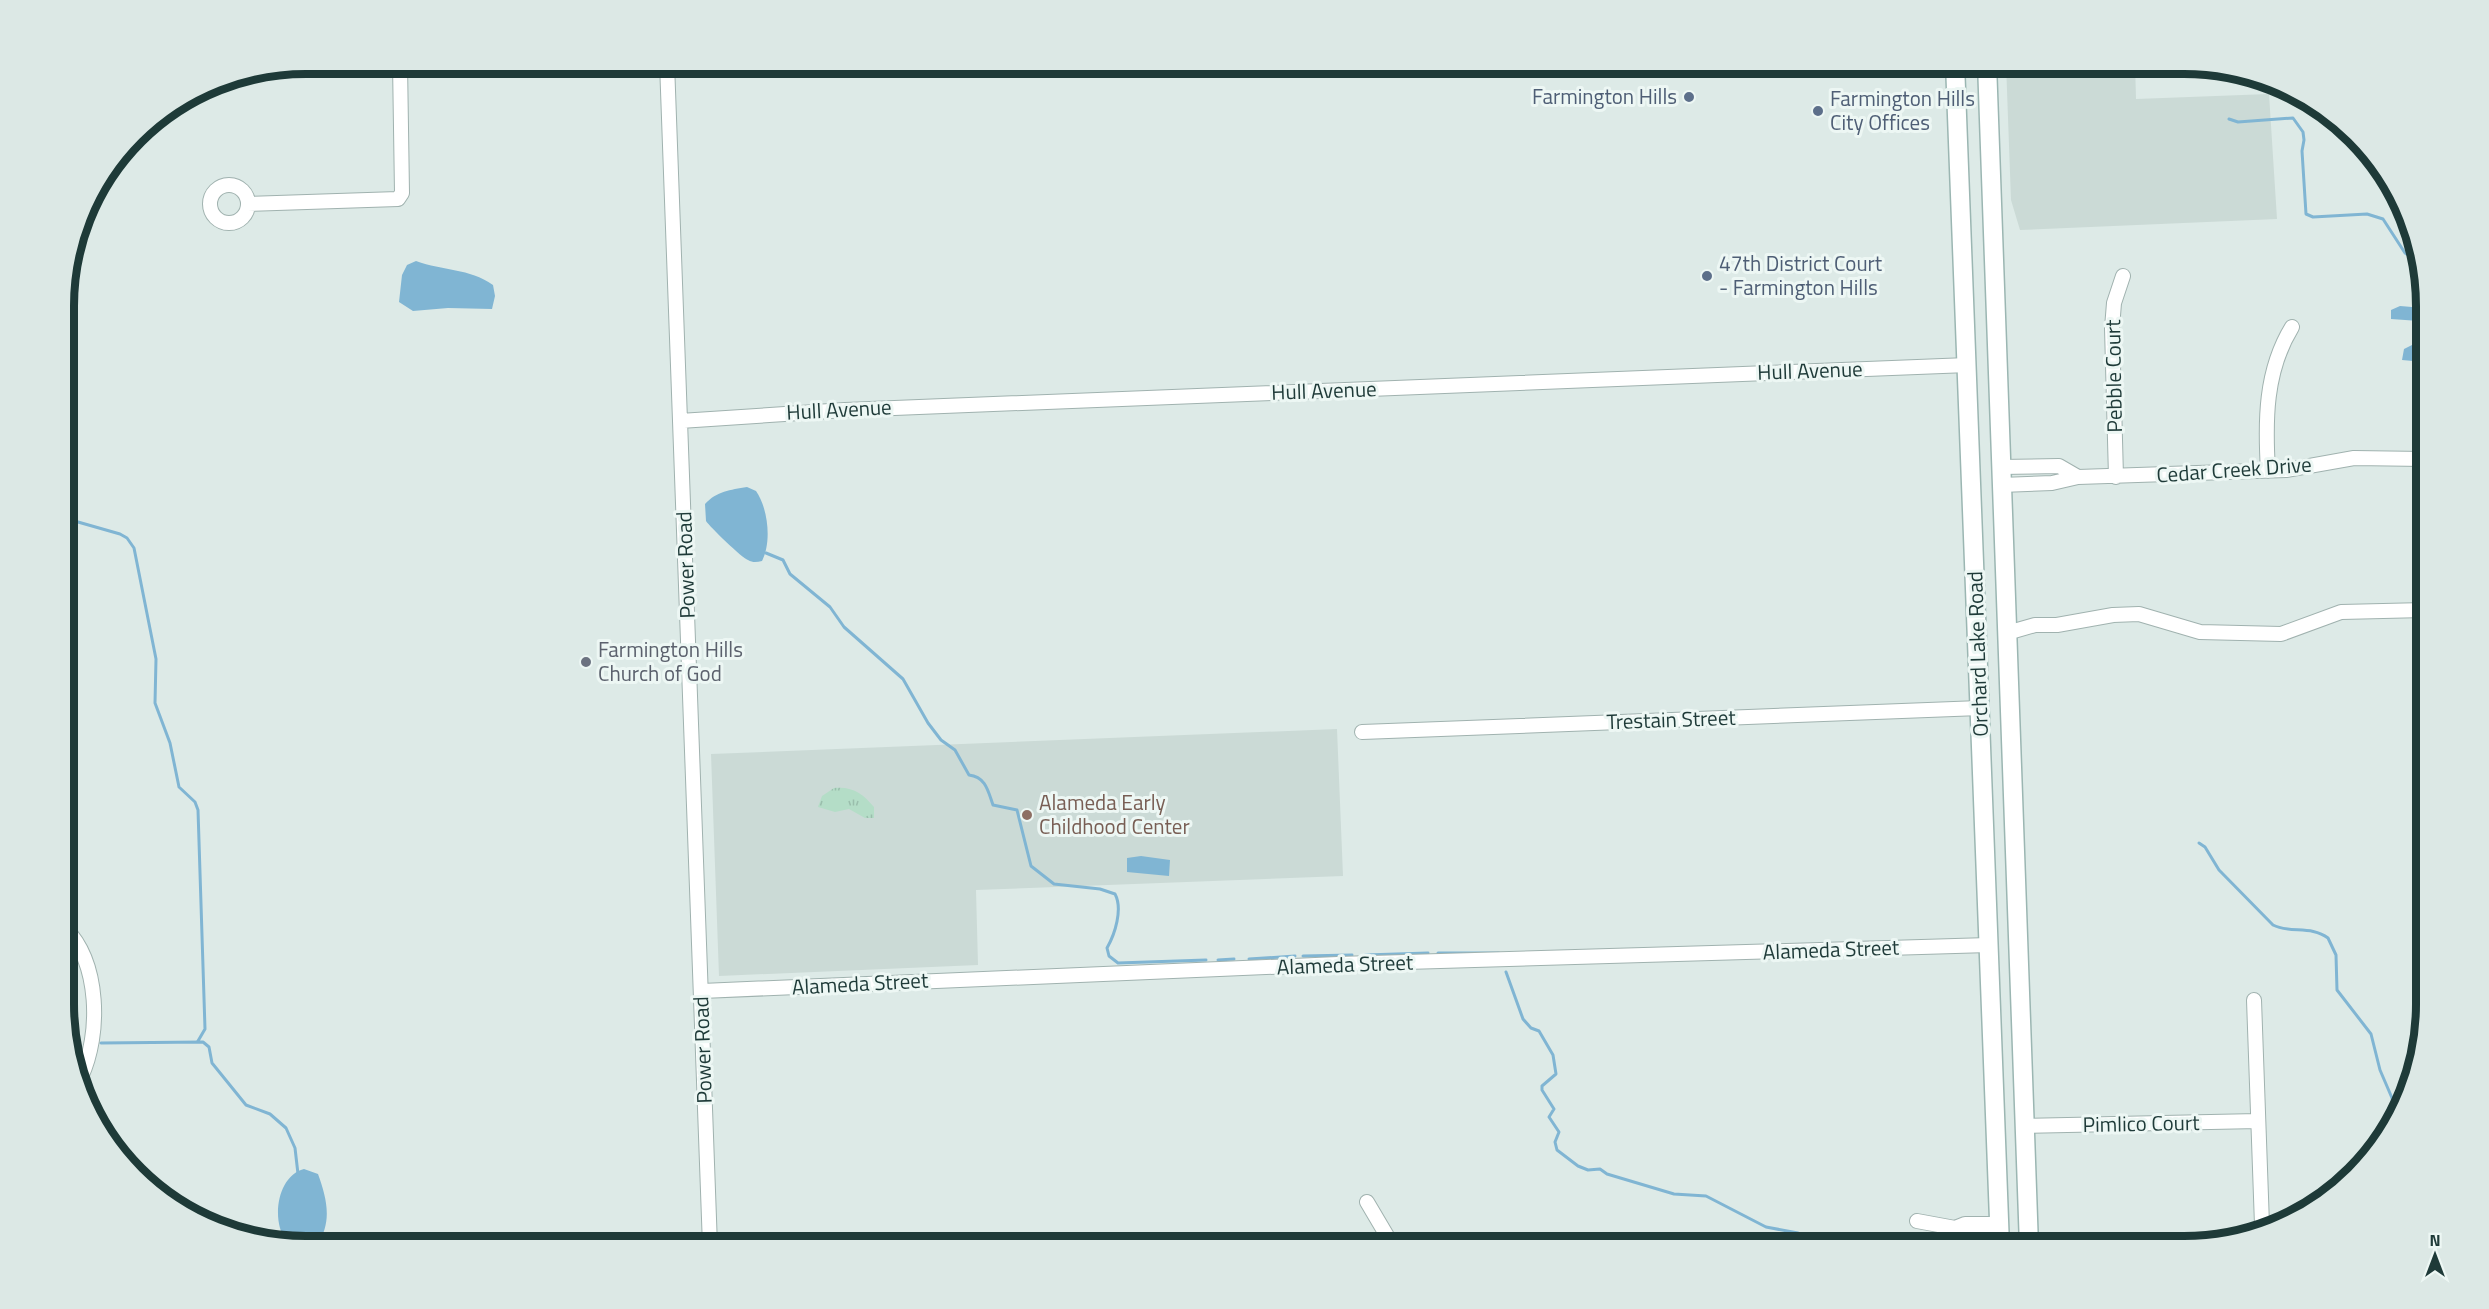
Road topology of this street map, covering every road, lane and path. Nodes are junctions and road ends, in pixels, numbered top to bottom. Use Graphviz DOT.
graph roads {
  1 [pos="400,74"];
  2 [pos="667,74"];
  3 [pos="1955,74"];
  4 [pos="1987,74"];
  5 [pos="248,204"];
  6 [pos="1962,250"];
  7 [pos="1993,262"];
  8 [pos="2123,276"];
  9 [pos="1964,292"];
  10 [pos="1994,292"];
  11 [pos="2292,327"];
  12 [pos="1968,365"];
  13 [pos="680,422"];
  14 [pos="2416,459"];
  15 [pos="2268,471"];
  16 [pos="2116,477"];
  17 [pos="2001,483"];
  18 [pos="2416,610"];
  19 [pos="1976,620"];
  20 [pos="2007,633"];
  21 [pos="1980,708"];
  22 [pos="1362,732"];
  23 [pos="1983,777"];
  24 [pos="2017,913"];
  25 [pos="74,941"];
  26 [pos="1989,945"];
  27 [pos="702,991"];
  28 [pos="2254,1000"];
  29 [pos="1992,1045"];
  30 [pos="2023,1063"];
  31 [pos="83,1069"];
  32 [pos="2258,1121"];
  33 [pos="2025,1126"];
  34 [pos="1367,1202"];
  35 [pos="1917,1221"];
  36 [pos="2262,1222"];
  37 [pos="2000,1235"];
  38 [pos="710,1236"];
  39 [pos="1387,1236"];
  40 [pos="2029,1236"];
  1 -- 5 [label="street"];
  2 -- 13 [label="street, Power Road"];
  3 -- 6 [label="main road, Orchard Lake Road"];
  4 -- 7 [label="main road, Orchard Lake Road"];
  6 -- 7 [label="main road"];
  6 -- 9 [label="main road, Orchard Lake Road"];
  7 -- 10 [label="main road, Orchard Lake Road"];
  8 -- 16 [label="street, Pebble Court"];
  9 -- 10 [label="main road"];
  9 -- 12 [label="main road, Orchard Lake Road"];
  10 -- 17 [label="main road, Orchard Lake Road"];
  11 -- 15 [label="street"];
  12 -- 13 [label="street, Hull Avenue"];
  12 -- 17 [label="main road"];
  12 -- 19 [label="main road, Orchard Lake Road"];
  13 -- 27 [label="street, Power Road"];
  14 -- 15 [label="street, Cedar Creek Drive"];
  15 -- 16 [label="street, Cedar Creek Drive"];
  16 -- 17 [label="street, Cedar Creek Drive"];
  17 -- 20 [label="main road, Orchard Lake Road"];
  18 -- 20 [label="street"];
  19 -- 20 [label="main road"];
  19 -- 21 [label="main road, Orchard Lake Road"];
  20 -- 24 [label="main road, Orchard Lake Road"];
  21 -- 22 [label="street, Trestain Street"];
  21 -- 23 [label="main road, Orchard Lake Road"];
  23 -- 24 [label="main road"];
  23 -- 26 [label="main road, Orchard Lake Road"];
  24 -- 30 [label="main road, Orchard Lake Road"];
  25 -- 31 [label="street"];
  26 -- 27 [label="street, Alameda Street"];
  26 -- 29 [label="main road, Orchard Lake Road"];
  27 -- 38 [label="street, Power Road"];
  28 -- 32 [label="street"];
  29 -- 30 [label="main road"];
  29 -- 37 [label="main road, Orchard Lake Road"];
  30 -- 33 [label="main road, Orchard Lake Road"];
  32 -- 33 [label="street, Pimlico Court"];
  32 -- 36 [label="street"];
  33 -- 40 [label="main road, Orchard Lake Road"];
  34 -- 39 [label="street"];
  35 -- 37 [label="street"];
}
